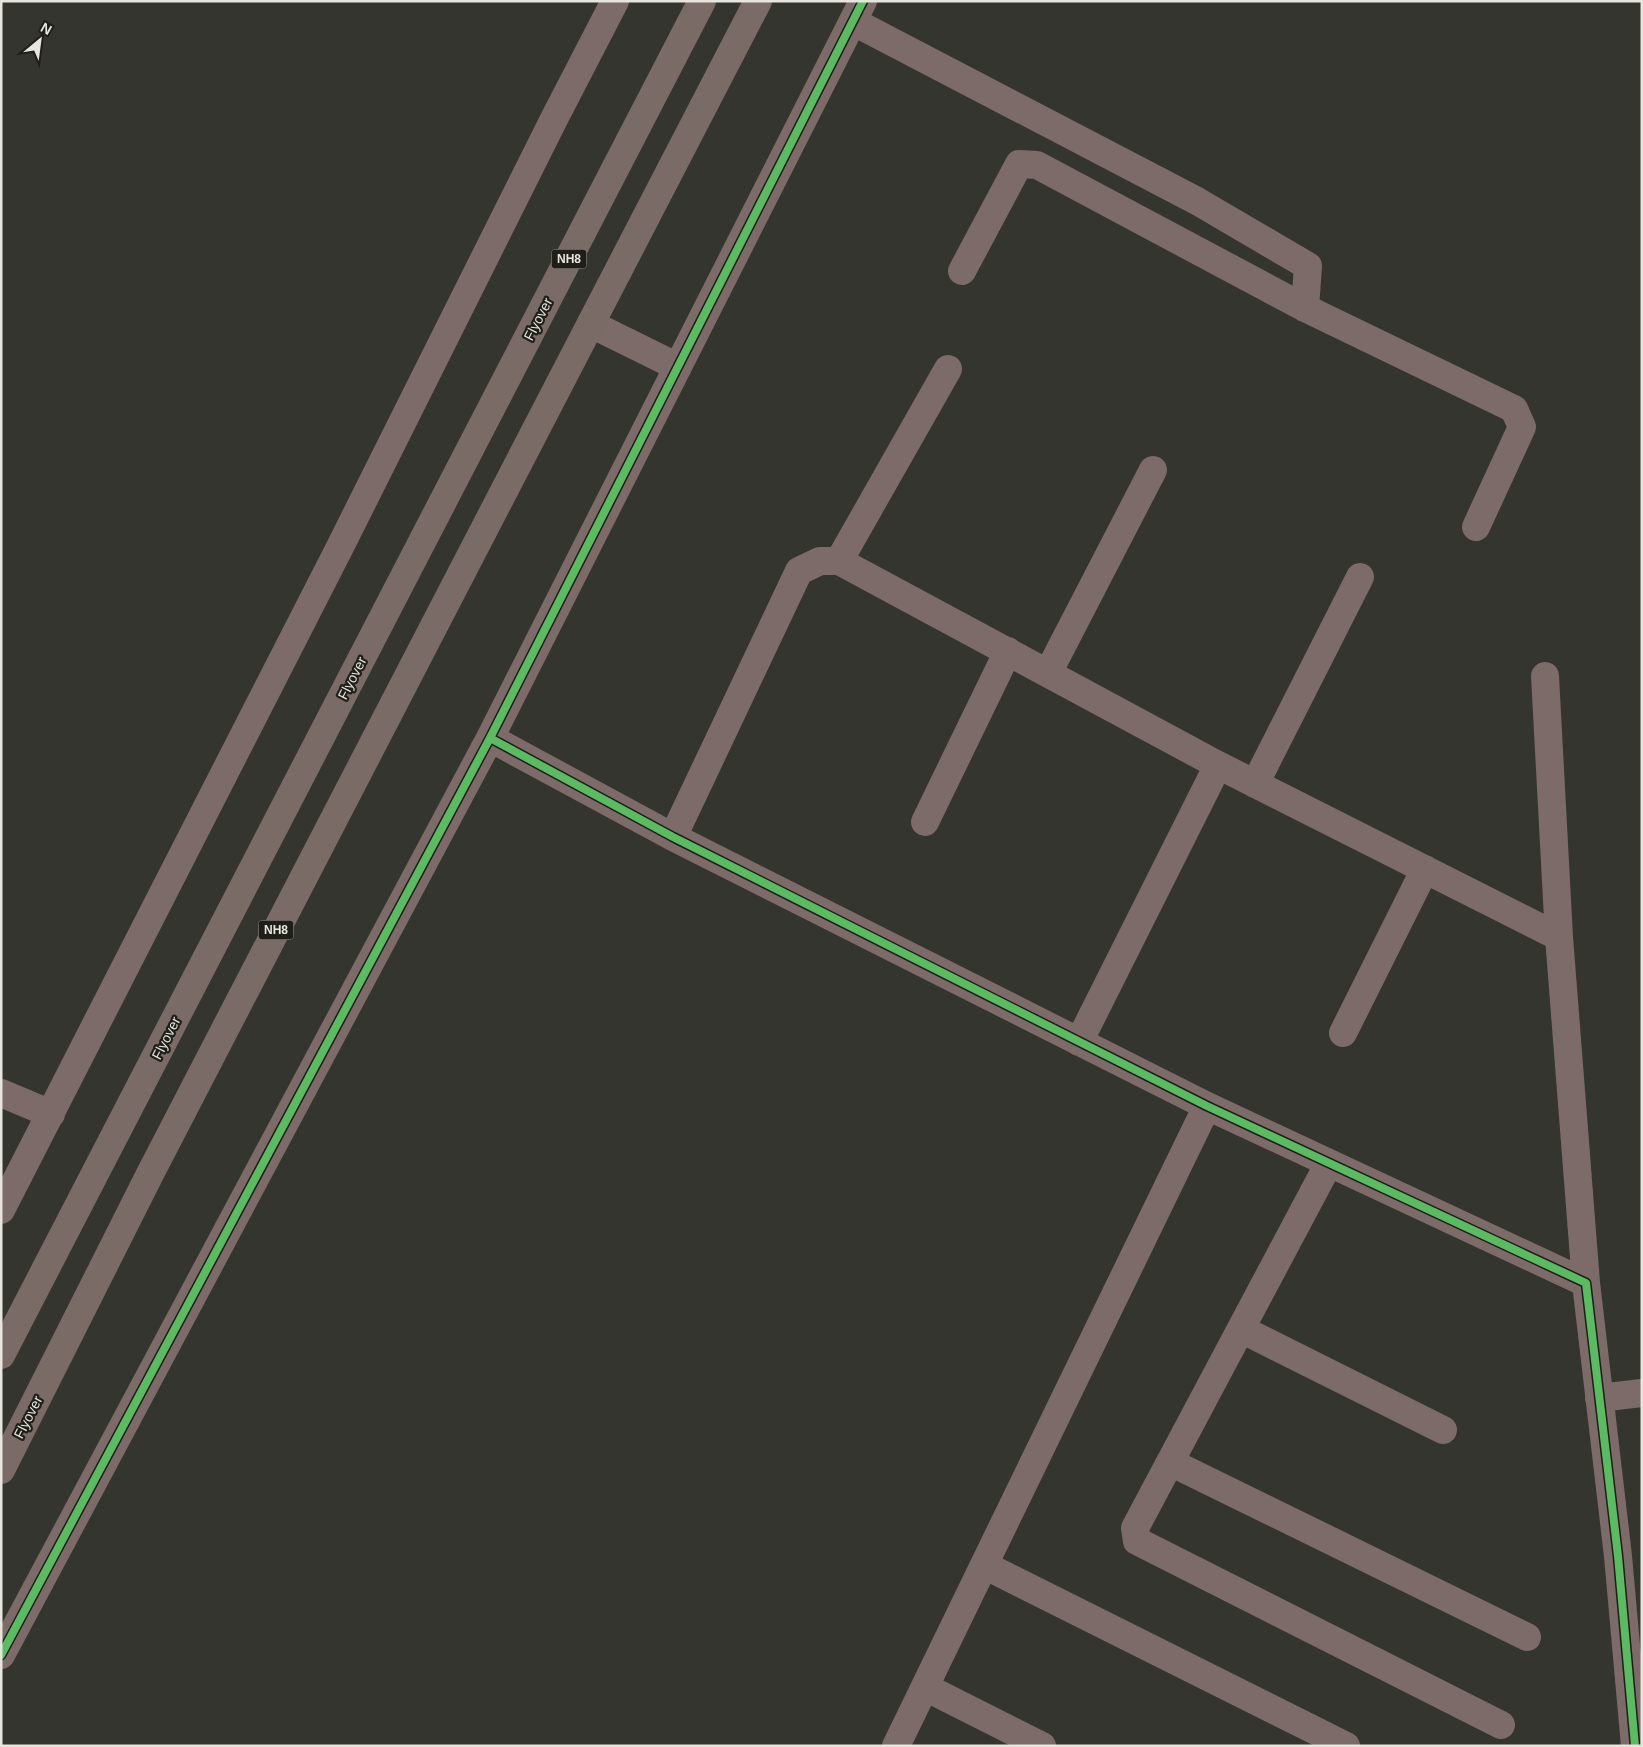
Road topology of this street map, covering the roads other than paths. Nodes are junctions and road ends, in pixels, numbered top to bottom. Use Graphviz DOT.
graph roads {
  1 [pos="615,1"];
  2 [pos="702,1"];
  3 [pos="758,1"];
  4 [pos="858,12"];
  5 [pos="1135,169"];
  6 [pos="1118,207"];
  7 [pos="962,271"];
  8 [pos="1305,308"];
  9 [pos="591,324"];
  10 [pos="678,368"];
  11 [pos="948,368"];
  12 [pos="1153,470"];
  13 [pos="1476,527"];
  14 [pos="839,561"];
  15 [pos="1360,577"];
  16 [pos="1008,652"];
  17 [pos="1048,673"];
  18 [pos="1545,676"];
  19 [pos="490,738"];
  20 [pos="1218,765"];
  21 [pos="1255,784"];
  22 [pos="925,822"];
  23 [pos="673,837"];
  24 [pos="1425,869"];
  25 [pos="1559,936"];
  26 [pos="1343,1033"];
  27 [pos="1079,1042"];
  28 [pos="1,1093"];
  29 [pos="1207,1106"];
  30 [pos="51,1114"];
  31 [pos="1329,1163"];
  32 [pos="1,1210"];
  33 [pos="1586,1283"];
  34 [pos="1241,1329"];
  35 [pos="1,1355"];
  36 [pos="1642,1393"];
  37 [pos="1600,1398"];
  38 [pos="1443,1430"];
  39 [pos="1170,1462"];
  40 [pos="1,1470"];
  41 [pos="984,1565"];
  42 [pos="1527,1637"];
  43 [pos="1,1655"];
  44 [pos="925,1687"];
  45 [pos="1502,1726"];
  46 [pos="896,1746"];
  47 [pos="1042,1746"];
  48 [pos="1346,1746"];
  49 [pos="1635,1746"];
  1 -- 30 [label="street"];
  2 -- 35 [label="main road, Flyover / NH8"];
  3 -- 9 [label="main road, NH8"];
  4 -- 5 [label="street"];
  4 -- 10 [label="street"];
  5 -- 6 [label="street"];
  5 -- 8 [label="street"];
  6 -- 7 [label="street"];
  6 -- 8 [label="street"];
  8 -- 13 [label="street"];
  9 -- 10 [label="street"];
  9 -- 40 [label="main road, Flyover / NH8"];
  10 -- 19 [label="street"];
  11 -- 14 [label="street"];
  12 -- 17 [label="street"];
  14 -- 16 [label="street"];
  14 -- 23 [label="street"];
  15 -- 21 [label="street"];
  16 -- 17 [label="street"];
  16 -- 22 [label="street"];
  17 -- 20 [label="street"];
  18 -- 25 [label="street"];
  19 -- 23 [label="street"];
  19 -- 43 [label="street"];
  20 -- 21 [label="street"];
  20 -- 27 [label="street"];
  21 -- 24 [label="street"];
  23 -- 27 [label="street"];
  24 -- 25 [label="street"];
  24 -- 26 [label="street"];
  25 -- 33 [label="street"];
  27 -- 29 [label="street"];
  28 -- 30 [label="street"];
  29 -- 31 [label="street"];
  29 -- 41 [label="street"];
  30 -- 32 [label="street"];
  31 -- 33 [label="street"];
  31 -- 34 [label="street"];
  33 -- 37 [label="street"];
  34 -- 38 [label="street"];
  34 -- 39 [label="street"];
  36 -- 37 [label="street"];
  37 -- 49 [label="street"];
  39 -- 42 [label="street"];
  39 -- 45 [label="street"];
  41 -- 44 [label="street"];
  41 -- 48 [label="street"];
  44 -- 46 [label="street"];
  44 -- 47 [label="street"];
}
